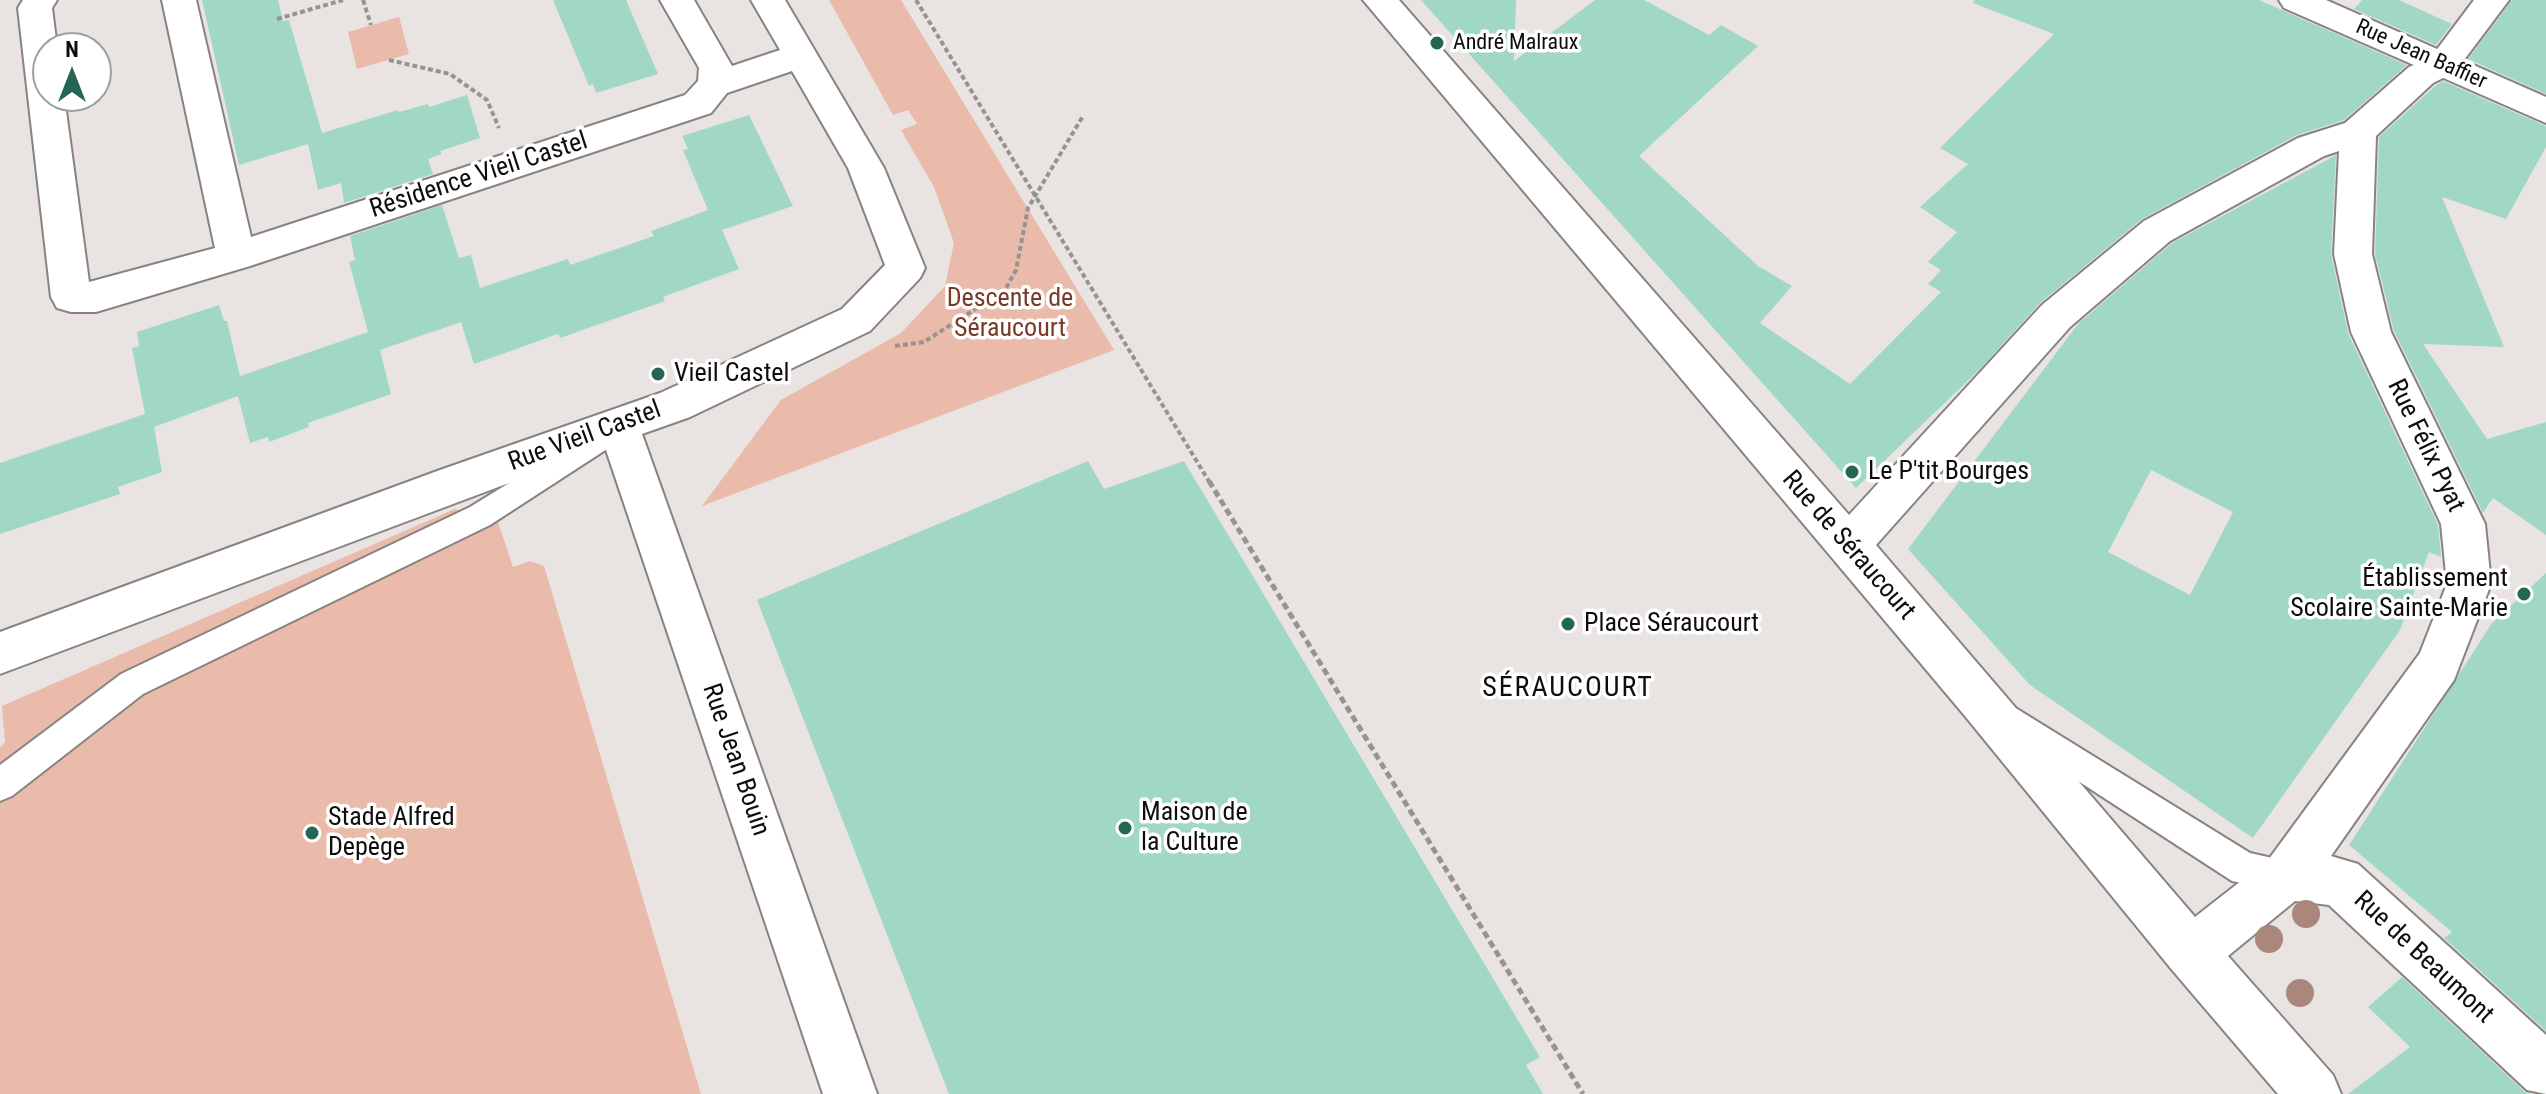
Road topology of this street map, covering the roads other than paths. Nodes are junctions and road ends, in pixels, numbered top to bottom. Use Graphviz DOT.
graph roads {
  1 [pos="40,0"];
  2 [pos="179,0"];
  3 [pos="677,0"];
  4 [pos="768,0"];
  5 [pos="2296,0"];
  6 [pos="2492,0"];
  7 [pos="1380,3"];
  8 [pos="799,56"];
  9 [pos="2443,64"];
  10 [pos="715,84"];
  11 [pos="2546,111"];
  12 [pos="2358,132"];
  13 [pos="236,256"];
  14 [pos="619,427"];
  15 [pos="1848,546"];
  16 [pos="0,653"];
  17 [pos="1982,701"];
  18 [pos="0,785"];
  19 [pos="2287,876"];
  20 [pos="2191,953"];
  21 [pos="2546,1071"];
  22 [pos="850,1094"];
  23 [pos="2314,1094"];
  1 -- 13 [label="street, Résidence Vieil Castel"];
  2 -- 13 [label="street"];
  3 -- 10 [label="street"];
  4 -- 8 [label="street, Rue Vieil Castel"];
  5 -- 9 [label="street, Rue Jean Baffier"];
  6 -- 9 [label="street"];
  7 -- 15 [label="street, Rue de Séraucourt"];
  8 -- 10 [label="street, Résidence Vieil Castel"];
  8 -- 14 [label="street, Rue Vieil Castel"];
  9 -- 11 [label="street, Rue Jean Baffier"];
  9 -- 12 [label="street"];
  10 -- 13 [label="street, Résidence Vieil Castel"];
  12 -- 15 [label="street"];
  12 -- 19 [label="street, Rue Félix Pyat"];
  14 -- 16 [label="street, Rue Vieil Castel"];
  14 -- 18 [label="lane"];
  14 -- 22 [label="street, Rue Jean Bouin"];
  15 -- 17 [label="street, Rue de Séraucourt"];
  17 -- 19 [label="lane"];
  17 -- 20 [label="street, Rue de Séraucourt"];
  19 -- 20 [label="street, Rue Félix Pyat"];
  19 -- 21 [label="street, Rue de Beaumont"];
  20 -- 23 [label="street, Rue de Séraucourt"];
}
